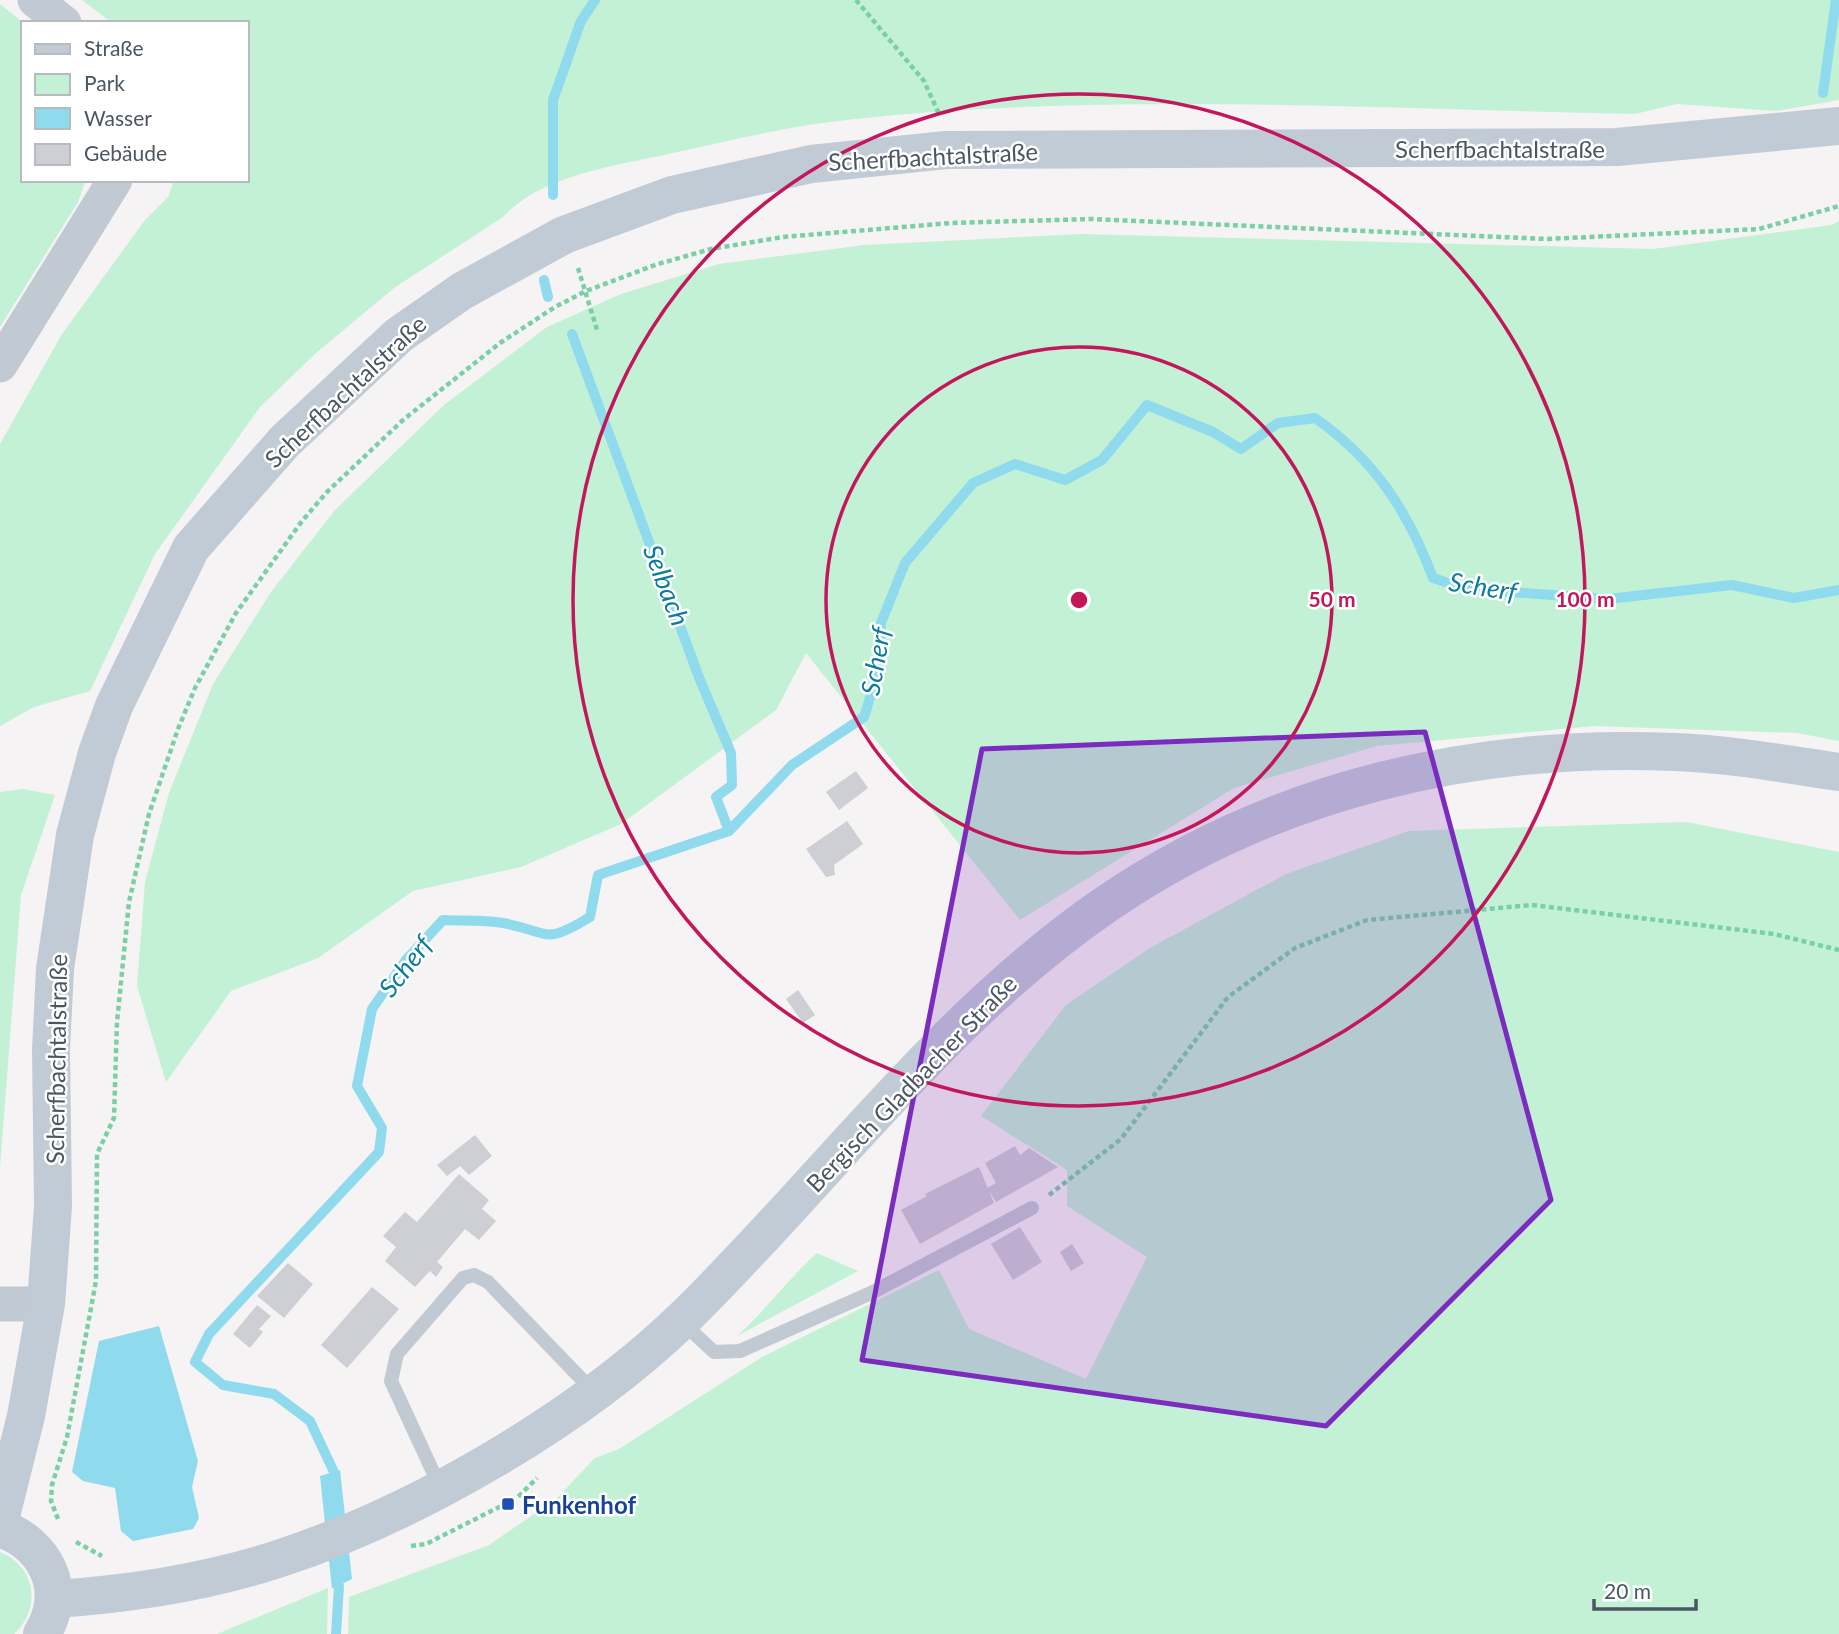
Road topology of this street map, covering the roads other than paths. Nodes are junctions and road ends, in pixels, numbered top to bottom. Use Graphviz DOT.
graph roads {
  1 [pos="35,0"];
  2 [pos="61,21"];
  3 [pos="1839,126"];
  4 [pos="114,182"];
  5 [pos="0,365"];
  6 [pos="1839,772"];
  7 [pos="1032,1208"];
  8 [pos="0,1304"];
  9 [pos="46,1304"];
  10 [pos="681,1321"];
  11 [pos="595,1393"];
  12 [pos="440,1488"];
  13 [pos="0,1520"];
  14 [pos="0,1528"];
  15 [pos="55,1599"];
  16 [pos="43,1634"];
  1 -- 2 [label="street"];
  3 -- 9 [label="main road, Scherfbachtalstraße"];
  4 -- 5 [label="street"];
  6 -- 10 [label="main road, Bergisch Gladbacher Straße"];
  7 -- 10 [label="lane"];
  8 -- 9 [label="street"];
  9 -- 13 [label="main road, Scherfbachtalstraße"];
  10 -- 11 [label="main road, Bergisch Gladbacher Straße"];
  11 -- 12 [label="main road, Bergisch Gladbacher Straße"];
  11 -- 12 [label="lane"];
  12 -- 15 [label="main road, Bergisch Gladbacher Straße"];
  14 -- 15 [label="main road"];
  15 -- 16 [label="main road"];
}
